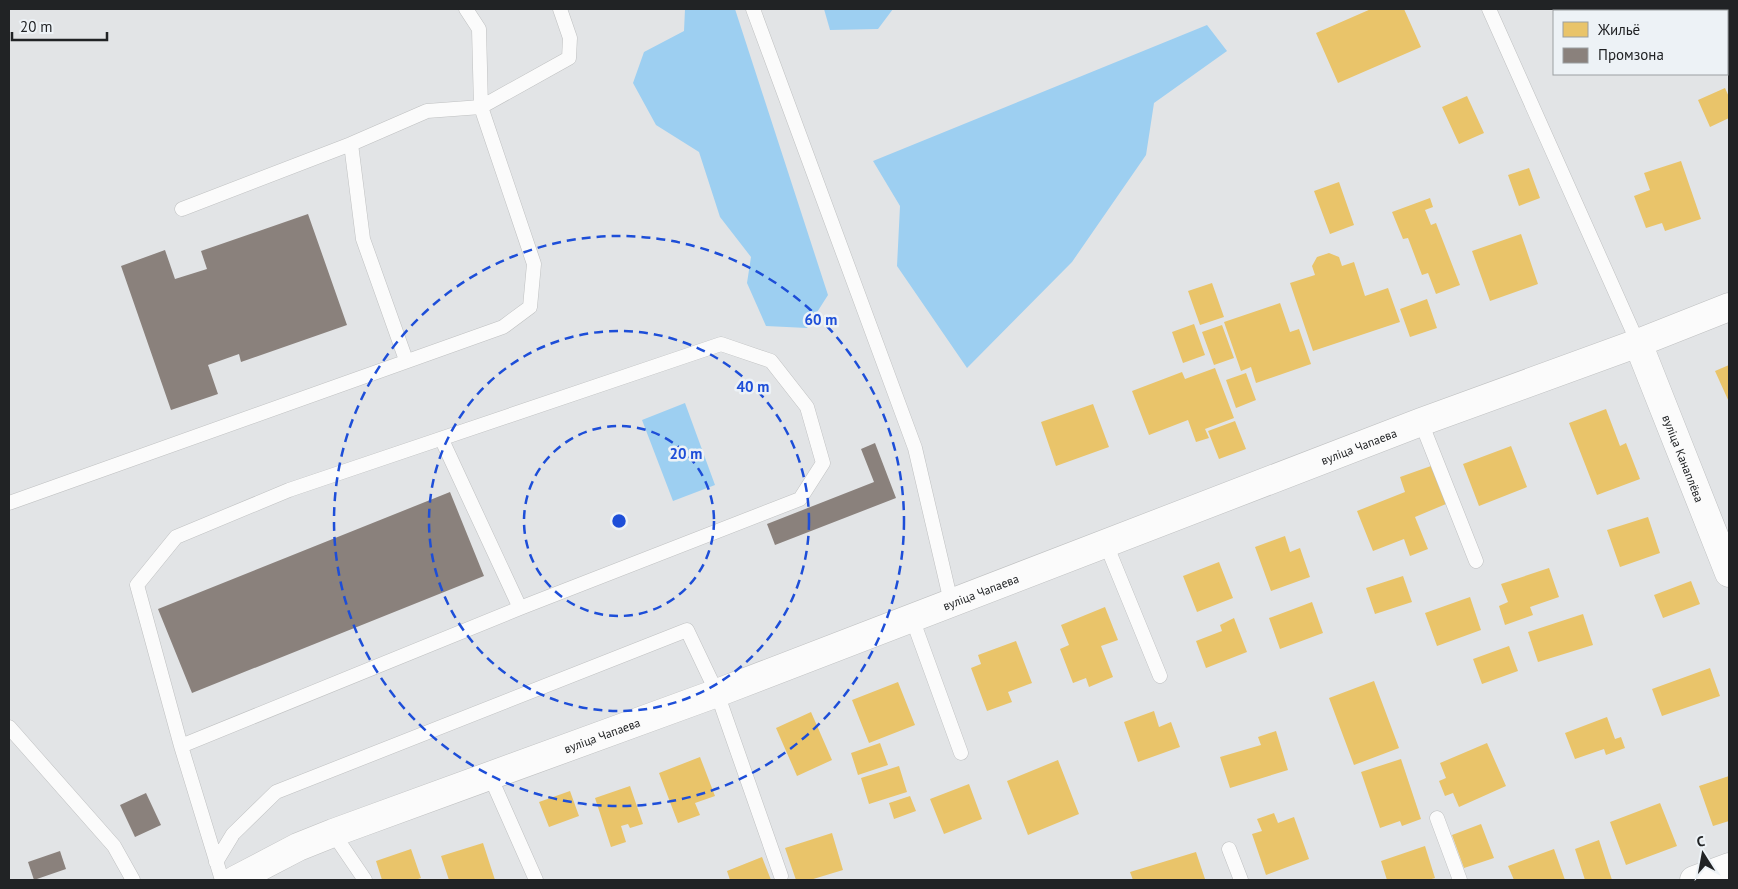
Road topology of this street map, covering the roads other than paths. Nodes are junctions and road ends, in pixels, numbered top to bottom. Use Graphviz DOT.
graph roads {
  1 [pos="466,9"];
  2 [pos="560,9"];
  3 [pos="753,9"];
  4 [pos="1489,9"];
  5 [pos="481,107"];
  6 [pos="351,144"];
  7 [pos="182,209"];
  8 [pos="1729,307"];
  9 [pos="1638,344"];
  10 [pos="406,360"];
  11 [pos="1421,422"];
  12 [pos="442,440"];
  13 [pos="9,502"];
  14 [pos="1106,544"];
  15 [pos="1476,561"];
  16 [pos="1729,572"];
  17 [pos="951,602"];
  18 [pos="520,608"];
  19 [pos="912,618"];
  20 [pos="1160,676"];
  21 [pos="717,693"];
  22 [pos="9,727"];
  23 [pos="181,746"];
  24 [pos="961,753"];
  25 [pos="490,776"];
  26 [pos="1437,818"];
  27 [pos="333,833"];
  28 [pos="1229,849"];
  29 [pos="1729,867"];
  30 [pos="225,871"];
  31 [pos="781,876"];
  32 [pos="132,880"];
  33 [pos="222,880"];
  34 [pos="365,880"];
  35 [pos="536,880"];
  36 [pos="1241,880"];
  37 [pos="1460,880"];
  38 [pos="1694,880"];
  1 -- 5 [label="lane"];
  2 -- 5 [label="lane"];
  3 -- 17 [label="lane"];
  4 -- 9 [label="lane"];
  5 -- 6 [label="lane"];
  5 -- 10 [label="lane"];
  6 -- 7 [label="lane"];
  6 -- 10 [label="lane"];
  8 -- 9 [label="street, вуліца Чапаева"];
  9 -- 11 [label="street, вуліца Чапаева"];
  9 -- 16 [label="street, вуліца Канаплёва"];
  10 -- 13 [label="lane"];
  11 -- 14 [label="street, вуліца Чапаева"];
  11 -- 15 [label="lane"];
  12 -- 18 [label="lane"];
  12 -- 18 [label="lane"];
  12 -- 23 [label="lane"];
  14 -- 17 [label="street, вуліца Чапаева"];
  14 -- 20 [label="lane"];
  17 -- 19 [label="street, вуліца Чапаева"];
  18 -- 23 [label="lane"];
  19 -- 21 [label="street, вуліца Чапаева"];
  19 -- 24 [label="lane"];
  21 -- 25 [label="street, вуліца Чапаева"];
  21 -- 30 [label="lane"];
  21 -- 31 [label="lane"];
  22 -- 32 [label="lane"];
  23 -- 30 [label="lane"];
  25 -- 27 [label="street, вуліца Чапаева"];
  25 -- 35 [label="lane"];
  26 -- 37 [label="lane"];
  27 -- 30 [label="street, вуліца Чапаева"];
  27 -- 34 [label="lane"];
  28 -- 36 [label="lane"];
  29 -- 38 [label="street"];
  30 -- 33 [label="lane"];
}
